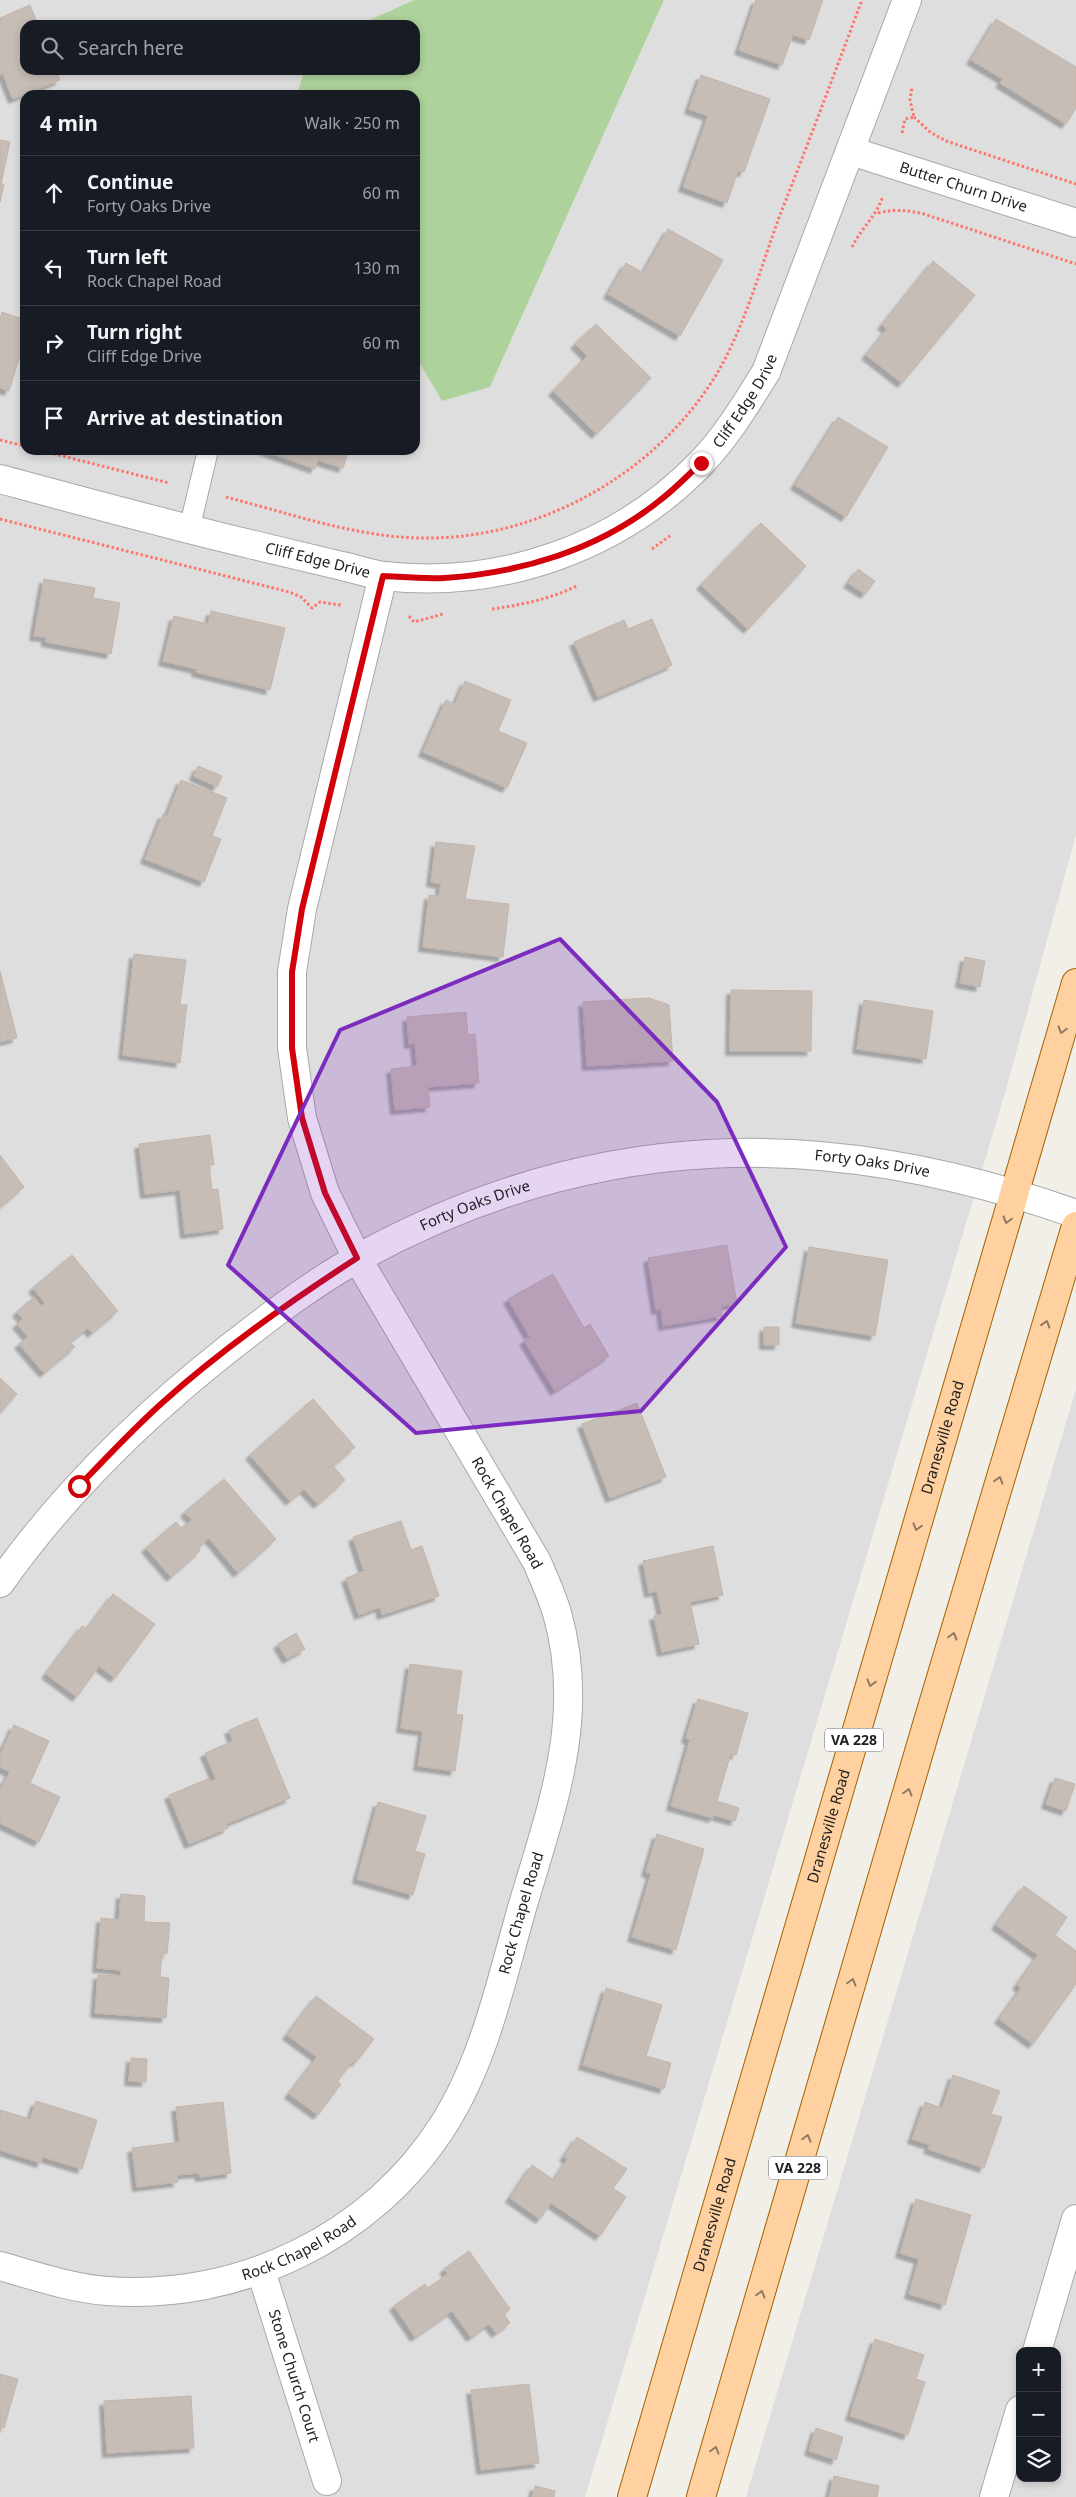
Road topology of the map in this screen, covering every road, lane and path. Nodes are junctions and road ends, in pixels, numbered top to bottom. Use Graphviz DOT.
graph roads {
  1 [pos="862,0"];
  2 [pos="907,0"];
  3 [pos="912,84"];
  4 [pos="914,117"];
  5 [pos="851,151"];
  6 [pos="894,165"];
  7 [pos="1076,184"];
  8 [pos="877,214"];
  9 [pos="1076,223"];
  10 [pos="850,250"];
  11 [pos="1076,264"];
  12 [pos="0,440"];
  13 [pos="20,445"];
  14 [pos="59,455"];
  15 [pos="207,455"];
  16 [pos="0,480"];
  17 [pos="197,490"];
  18 [pos="0,519"];
  19 [pos="189,530"];
  20 [pos="673,534"];
  21 [pos="644,553"];
  22 [pos="383,576"];
  23 [pos="580,585"];
  24 [pos="483,610"];
  25 [pos="375,611"];
  26 [pos="449,613"];
  27 [pos="1076,983"];
  28 [pos="1015,1192"];
  29 [pos="1076,1214"];
  30 [pos="1076,1226"];
  31 [pos="357,1258"];
  32 [pos="0,1583"];
  33 [pos="1076,2219"];
  34 [pos="0,2266"];
  35 [pos="261,2271"];
  36 [pos="1038,2347"];
  37 [pos="1016,2423"];
  38 [pos="327,2481"];
  39 [pos="632,2497"];
  40 [pos="701,2497"];
  41 [pos="994,2497"];
  1 -- 17 [label="path"];
  2 -- 5 [label="street, Cliff Edge Drive"];
  3 -- 4 [label="path"];
  4 -- 6 [label="path"];
  4 -- 7 [label="path"];
  5 -- 6 [label="street, Butter Churn Drive"];
  5 -- 22 [label="street, Cliff Edge Drive"];
  6 -- 8 [label="path"];
  6 -- 9 [label="street, Butter Churn Drive"];
  8 -- 10 [label="path"];
  8 -- 11 [label="path"];
  12 -- 13 [label="path"];
  14 -- 17 [label="path"];
  15 -- 17 [label="lane"];
  16 -- 19 [label="street, Cliff Edge Drive"];
  17 -- 19 [label="lane"];
  18 -- 25 [label="path"];
  19 -- 22 [label="street, Cliff Edge Drive"];
  20 -- 21 [label="path"];
  22 -- 25 [label="street, Rock Chapel Road"];
  23 -- 24 [label="path"];
  25 -- 26 [label="path"];
  25 -- 31 [label="street, Rock Chapel Road"];
  27 -- 28 [label="main road, Dranesville Road / VA 228, one-way"];
  28 -- 29 [label="street, Forty Oaks Drive"];
  28 -- 31 [label="street, Forty Oaks Drive"];
  28 -- 39 [label="main road, Dranesville Road / VA 228, one-way"];
  40 -- 30 [label="main road, VA 228, one-way"];
  31 -- 32 [label="street, Forty Oaks Drive"];
  31 -- 35 [label="street, Rock Chapel Road"];
  33 -- 36 [label="street"];
  34 -- 35 [label="street, Rock Chapel Road"];
  35 -- 38 [label="street, Stone Church Court"];
  37 -- 41 [label="street"];
}
